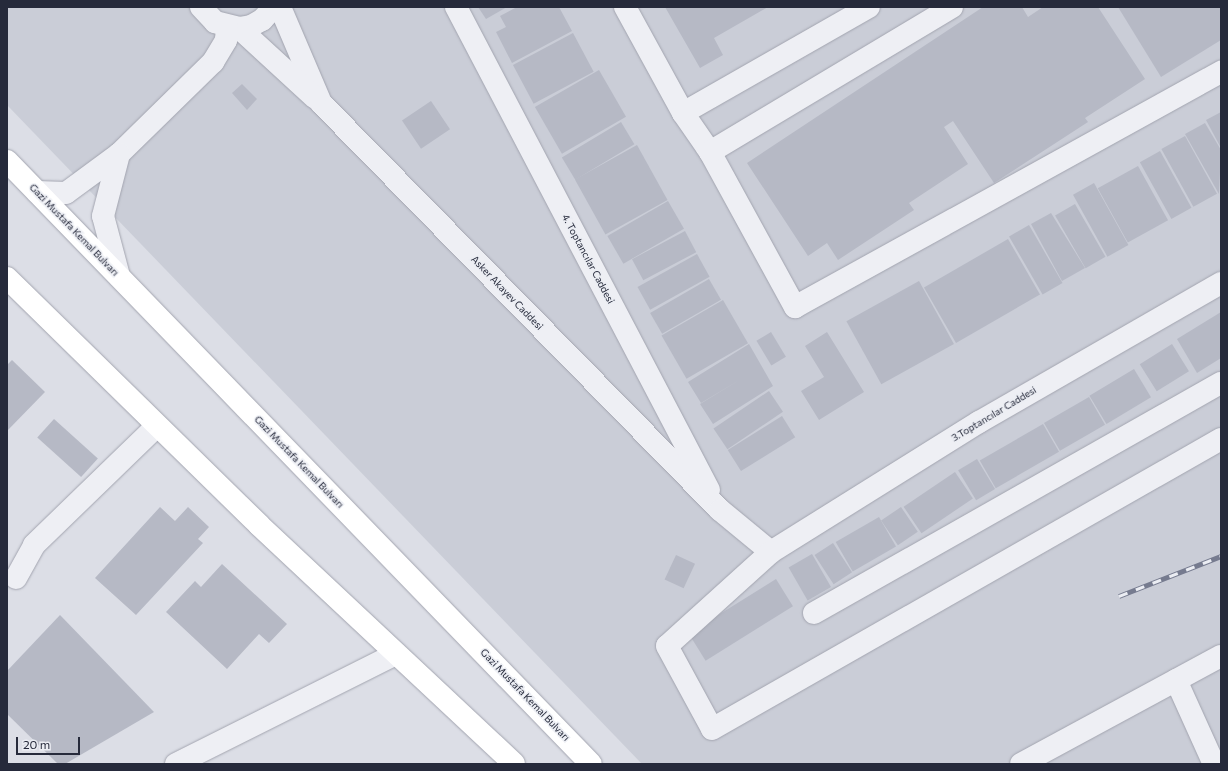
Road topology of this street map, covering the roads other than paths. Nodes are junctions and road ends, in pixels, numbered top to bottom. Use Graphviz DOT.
graph roads {
  1 [pos="201,7"];
  2 [pos="274,7"];
  3 [pos="280,7"];
  4 [pos="456,7"];
  5 [pos="625,7"];
  6 [pos="869,7"];
  7 [pos="952,7"];
  8 [pos="233,28"];
  9 [pos="1221,72"];
  10 [pos="321,103"];
  11 [pos="683,113"];
  12 [pos="710,152"];
  13 [pos="119,154"];
  14 [pos="7,161"];
  15 [pos="37,192"];
  16 [pos="119,276"];
  17 [pos="7,278"];
  18 [pos="1221,284"];
  19 [pos="1221,383"];
  20 [pos="157,426"];
  21 [pos="1221,438"];
  22 [pos="720,510"];
  23 [pos="771,552"];
  24 [pos="16,578"];
  25 [pos="814,613"];
  26 [pos="396,654"];
  27 [pos="1221,656"];
  28 [pos="1176,680"];
  29 [pos="588,760"];
  30 [pos="176,764"];
  31 [pos="514,764"];
  32 [pos="1021,764"];
  33 [pos="1214,764"];
  1 -- 8 [label="street"];
  2 -- 8 [label="street"];
  3 -- 10 [label="street, Asker Akayev Caddesi"];
  4 -- 22 [label="street, 4. Toptancılar Caddesi"];
  5 -- 11 [label="street"];
  6 -- 11 [label="street"];
  7 -- 12 [label="street"];
  8 -- 10 [label="street"];
  8 -- 13 [label="street"];
  9 -- 12 [label="street"];
  10 -- 22 [label="street, Asker Akayev Caddesi"];
  11 -- 12 [label="street"];
  13 -- 15 [label="street"];
  13 -- 16 [label="street"];
  14 -- 15 [label="highway, Gazi Mustafa Kemal Bulvarı"];
  15 -- 16 [label="highway, Gazi Mustafa Kemal Bulvarı"];
  16 -- 29 [label="highway, Gazi Mustafa Kemal Bulvarı"];
  17 -- 20 [label="highway"];
  18 -- 23 [label="street, 3.Toptancılar Caddesi"];
  19 -- 25 [label="street"];
  20 -- 24 [label="street"];
  20 -- 26 [label="highway"];
  21 -- 23 [label="street, 3.Toptancılar Caddesi"];
  22 -- 23 [label="street, Asker Akayev Caddesi"];
  26 -- 30 [label="street"];
  26 -- 31 [label="highway"];
  27 -- 28 [label="street"];
  28 -- 32 [label="street"];
  28 -- 33 [label="street"];
}
